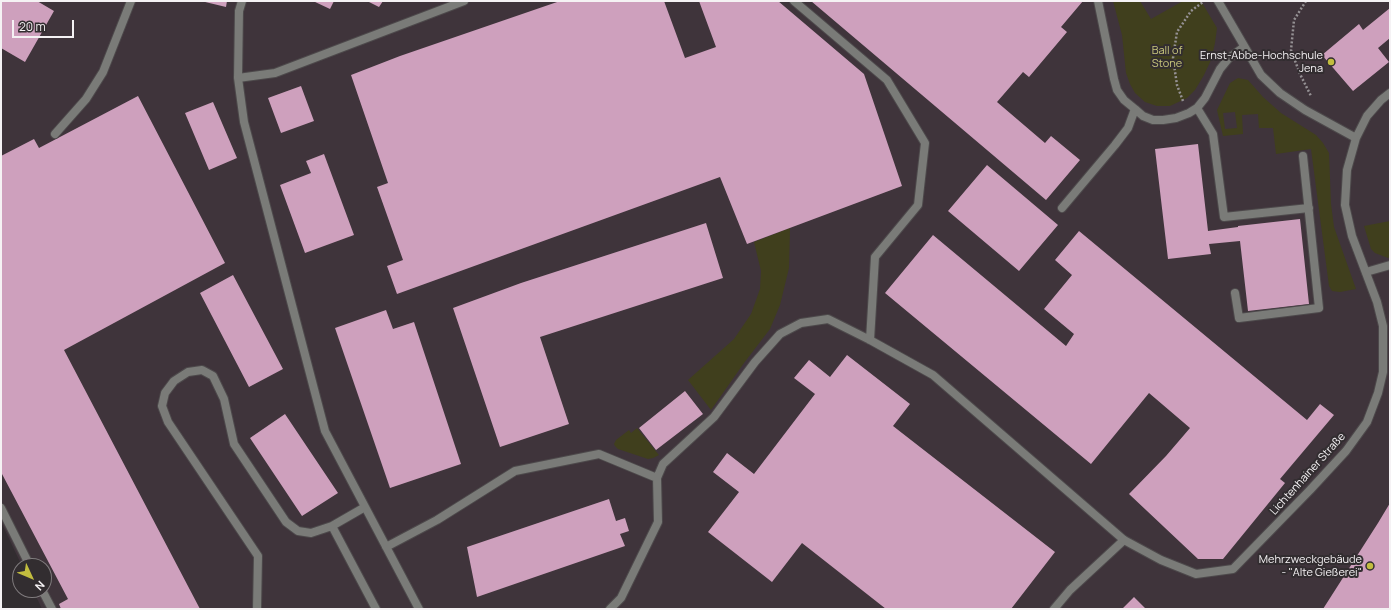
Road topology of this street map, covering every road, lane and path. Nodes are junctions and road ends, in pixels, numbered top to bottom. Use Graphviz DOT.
graph roads {
  1 [pos="131,1"];
  2 [pos="242,1"];
  3 [pos="464,1"];
  4 [pos="794,1"];
  5 [pos="1098,1"];
  6 [pos="1205,1"];
  7 [pos="1218,1"];
  8 [pos="1306,1"];
  9 [pos="1244,47"];
  10 [pos="238,78"];
  11 [pos="1390,93"];
  12 [pos="1197,108"];
  13 [pos="1134,109"];
  14 [pos="1189,113"];
  15 [pos="1325,121"];
  16 [pos="56,134"];
  17 [pos="1356,138"];
  18 [pos="1303,156"];
  19 [pos="1062,208"];
  20 [pos="1309,208"];
  21 [pos="1390,265"];
  22 [pos="1366,272"];
  23 [pos="1235,293"];
  24 [pos="870,340"];
  25 [pos="657,478"];
  26 [pos="365,507"];
  27 [pos="1,508"];
  28 [pos="332,526"];
  29 [pos="1124,540"];
  30 [pos="386,547"];
  31 [pos="26,558"];
  32 [pos="46,598"];
  33 [pos="52,609"];
  34 [pos="256,609"];
  35 [pos="376,609"];
  36 [pos="419,609"];
  37 [pos="610,609"];
  38 [pos="1054,609"];
  1 -- 16 [label="street"];
  2 -- 10 [label="street"];
  3 -- 10 [label="street"];
  4 -- 24 [label="street"];
  5 -- 13 [label="street"];
  6 -- 14 [label="path"];
  7 -- 9 [label="street"];
  8 -- 15 [label="path"];
  9 -- 12 [label="street"];
  9 -- 15 [label="street"];
  10 -- 26 [label="street"];
  11 -- 17 [label="street, Lichtenhainer Straße"];
  12 -- 14 [label="street"];
  12 -- 20 [label="street"];
  13 -- 14 [label="street"];
  13 -- 19 [label="street"];
  15 -- 17 [label="street"];
  17 -- 22 [label="street, Lichtenhainer Straße"];
  18 -- 20 [label="street"];
  20 -- 23 [label="street"];
  21 -- 22 [label="street"];
  22 -- 29 [label="street, Lichtenhainer Straße"];
  24 -- 25 [label="street, Lichtenhainer Straße"];
  24 -- 29 [label="street, Lichtenhainer Straße"];
  25 -- 30 [label="street"];
  25 -- 37 [label="street"];
  26 -- 28 [label="street"];
  26 -- 30 [label="street"];
  27 -- 31 [label="street"];
  28 -- 34 [label="street"];
  28 -- 35 [label="street"];
  29 -- 38 [label="street"];
  30 -- 36 [label="street"];
  32 -- 33 [label="street"];
}
